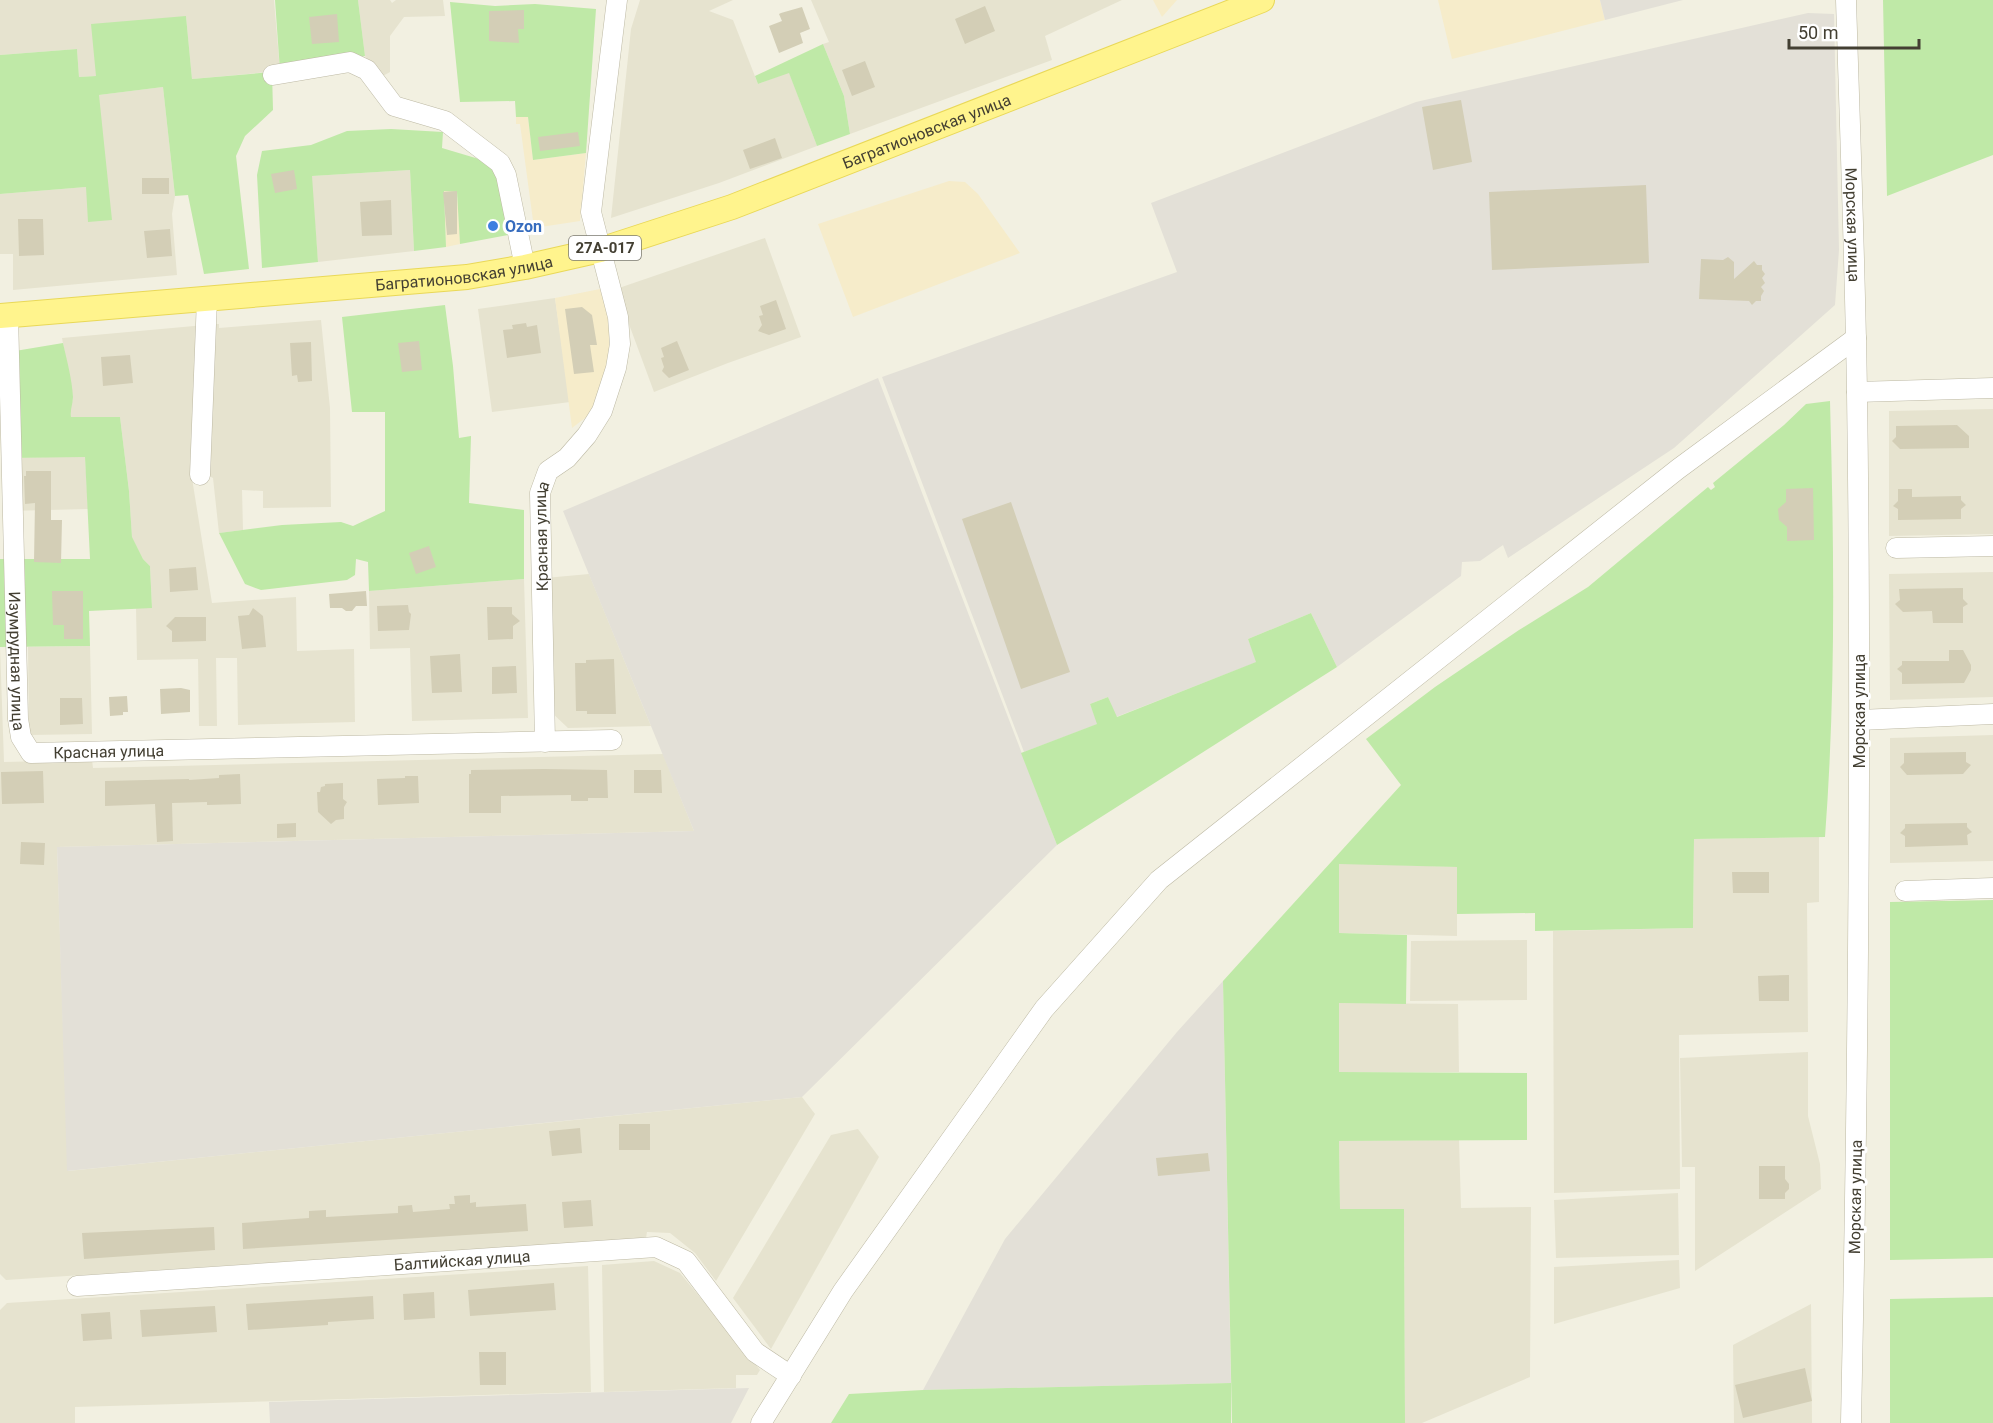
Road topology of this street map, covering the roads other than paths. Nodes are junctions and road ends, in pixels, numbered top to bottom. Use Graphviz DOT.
graph roads {
  1 [pos="617,0"];
  2 [pos="1262,0"];
  3 [pos="1846,0"];
  4 [pos="273,75"];
  5 [pos="600,250"];
  6 [pos="525,267"];
  7 [pos="207,299"];
  8 [pos="4,315"];
  9 [pos="1856,338"];
  10 [pos="1993,388"];
  11 [pos="1857,392"];
  12 [pos="200,475"];
  13 [pos="1993,546"];
  14 [pos="1896,548"];
  15 [pos="1993,714"];
  16 [pos="1860,720"];
  17 [pos="612,740"];
  18 [pos="545,742"];
  19 [pos="31,753"];
  20 [pos="1993,888"];
  21 [pos="1905,891"];
  22 [pos="77,1286"];
  23 [pos="791,1376"];
  24 [pos="761,1423"];
  25 [pos="1851,1423"];
  1 -- 5 [label="street, Красная улица"];
  2 -- 5 [label="main road, Багратионовская улица / 27А-017"];
  3 -- 9 [label="street, Морская улица"];
  4 -- 6 [label="street"];
  5 -- 6 [label="main road, Багратионовская улица / 27А-017"];
  5 -- 18 [label="street, Красная улица"];
  6 -- 7 [label="main road, Багратионовская улица / 27А-017"];
  7 -- 8 [label="main road, Багратионовская улица / 27А-017"];
  7 -- 12 [label="street"];
  8 -- 19 [label="street, Изумрудная улица"];
  9 -- 11 [label="street, Морская улица"];
  9 -- 23 [label="street"];
  10 -- 11 [label="street"];
  11 -- 16 [label="street, Морская улица"];
  13 -- 14 [label="street"];
  15 -- 16 [label="street"];
  16 -- 25 [label="street, Морская улица"];
  17 -- 18 [label="street, Красная улица"];
  18 -- 19 [label="street, Красная улица"];
  20 -- 21 [label="street"];
  22 -- 23 [label="street, Балтийская улица"];
  23 -- 24 [label="street"];
}
